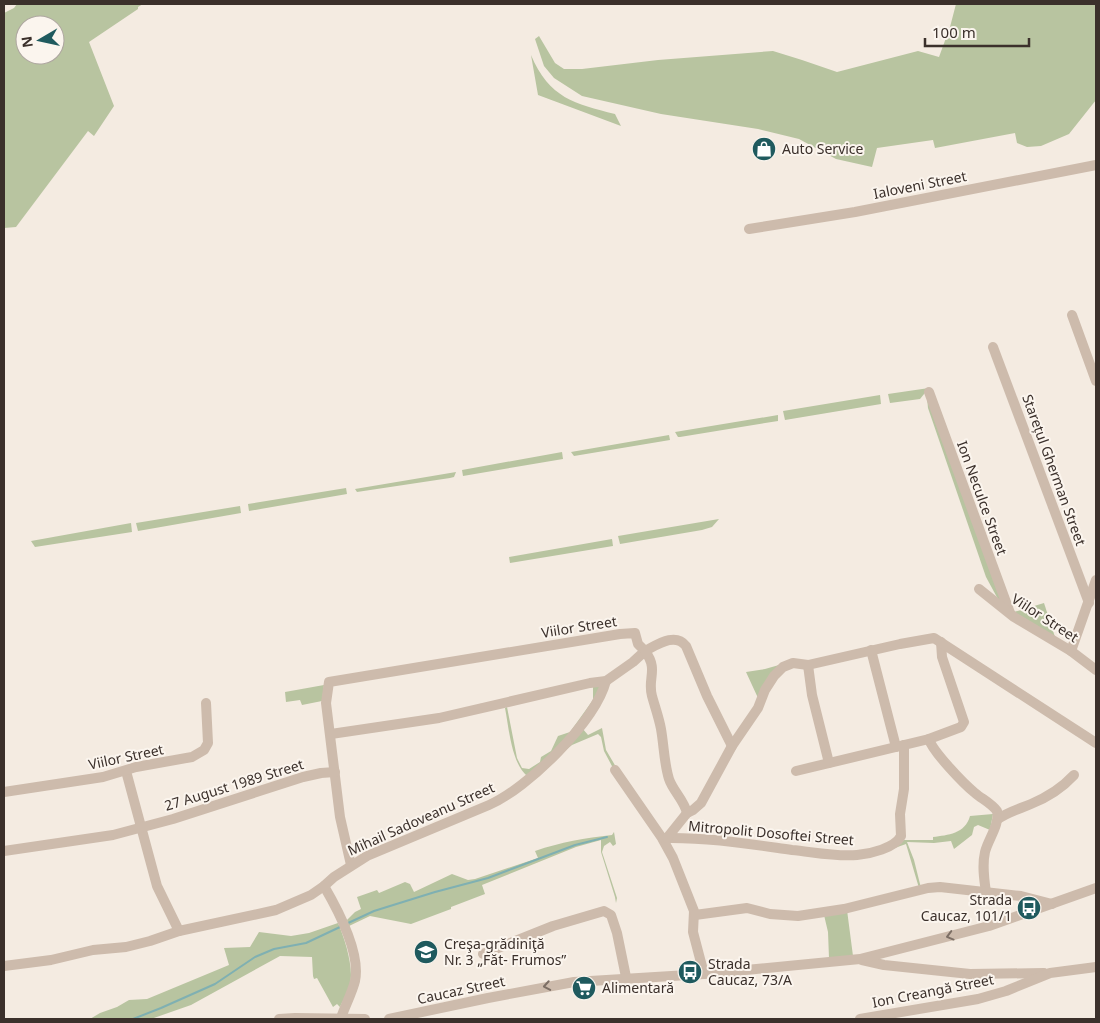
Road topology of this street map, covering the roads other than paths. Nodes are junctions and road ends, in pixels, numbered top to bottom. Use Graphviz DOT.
graph roads {
  1 [pos="1096,165"];
  2 [pos="749,229"];
  3 [pos="1072,315"];
  4 [pos="993,347"];
  5 [pos="1096,381"];
  6 [pos="929,392"];
  7 [pos="1096,580"];
  8 [pos="979,588"];
  9 [pos="1089,603"];
  10 [pos="1010,613"];
  11 [pos="941,642"];
  12 [pos="871,650"];
  13 [pos="1071,651"];
  14 [pos="644,652"];
  15 [pos="808,665"];
  16 [pos="1096,670"];
  17 [pos="606,681"];
  18 [pos="206,703"];
  19 [pos="331,734"];
  20 [pos="929,738"];
  21 [pos="1096,743"];
  22 [pos="732,746"];
  23 [pos="900,746"];
  24 [pos="828,764"];
  25 [pos="615,770"];
  26 [pos="126,771"];
  27 [pos="796,771"];
  28 [pos="335,772"];
  29 [pos="1074,775"];
  30 [pos="4,792"];
  31 [pos="687,813"];
  32 [pos="998,819"];
  33 [pos="141,828"];
  34 [pos="664,838"];
  35 [pos="4,850"];
  36 [pos="351,865"];
  37 [pos="324,886"];
  38 [pos="1096,888"];
  39 [pos="986,892"];
  40 [pos="1052,904"];
  41 [pos="695,915"];
  42 [pos="179,931"];
  43 [pos="483,954"];
  44 [pos="860,960"];
  45 [pos="4,966"];
  46 [pos="1096,967"];
  47 [pos="1050,973"];
  48 [pos="704,974"];
  49 [pos="626,978"];
  50 [pos="912,1015"];
  51 [pos="295,1018"];
  52 [pos="341,1018"];
  53 [pos="279,1019"];
  54 [pos="365,1019"];
  55 [pos="388,1019"];
  56 [pos="860,1019"];
  1 -- 2 [label="street, Ialoveni Street"];
  3 -- 5 [label="street"];
  4 -- 9 [label="street, Starețul Gherman Street"];
  6 -- 10 [label="street, Ion Neculce Street"];
  7 -- 9 [label="street"];
  8 -- 10 [label="street, Viilor Street"];
  9 -- 13 [label="street"];
  10 -- 13 [label="street, Viilor Street"];
  11 -- 12 [label="street, Mitropolit Dosoftei Street"];
  11 -- 20 [label="street"];
  11 -- 21 [label="street"];
  12 -- 15 [label="street, Mitropolit Dosoftei Street"];
  12 -- 23 [label="street"];
  13 -- 16 [label="street, Viilor Street"];
  14 -- 17 [label="street"];
  14 -- 19 [label="street, Viilor Street"];
  14 -- 22 [label="street"];
  14 -- 31 [label="street, Mitropolit Dosoftei Street"];
  15 -- 22 [label="street, Mitropolit Dosoftei Street"];
  15 -- 24 [label="street"];
  17 -- 19 [label="street"];
  17 -- 36 [label="street, Mihail Sadoveanu Street"];
  18 -- 26 [label="street, Viilor Street"];
  19 -- 28 [label="street"];
  20 -- 23 [label="street"];
  20 -- 32 [label="street"];
  22 -- 31 [label="street, Mitropolit Dosoftei Street"];
  23 -- 24 [label="street"];
  23 -- 34 [label="street, Mitropolit Dosoftei Street"];
  24 -- 27 [label="street"];
  25 -- 34 [label="street"];
  26 -- 30 [label="street, Viilor Street"];
  26 -- 33 [label="street"];
  28 -- 33 [label="street, 27 August 1989 Street"];
  28 -- 36 [label="street"];
  29 -- 32 [label="street"];
  31 -- 34 [label="street, Mitropolit Dosoftei Street"];
  32 -- 39 [label="street"];
  33 -- 35 [label="street, 27 August 1989 Street"];
  33 -- 42 [label="street"];
  34 -- 41 [label="street"];
  36 -- 37 [label="street, Mihail Sadoveanu Street"];
  37 -- 42 [label="street, Mihail Sadoveanu Street"];
  37 -- 52 [label="street"];
  38 -- 40 [label="street, Caucaz Street"];
  39 -- 40 [label="street"];
  39 -- 41 [label="street"];
  40 -- 44 [label="street, Caucaz Street, one-way"];
  41 -- 48 [label="street"];
  42 -- 45 [label="street, Mihail Sadoveanu Street"];
  43 -- 49 [label="street"];
  44 -- 47 [label="street"];
  44 -- 48 [label="street, Caucaz Street"];
  46 -- 47 [label="street, Ion Creangă Street"];
  47 -- 50 [label="street, Ion Creangă Street"];
  48 -- 49 [label="street, Caucaz Street"];
  49 -- 55 [label="street, Caucaz Street, one-way"];
  50 -- 56 [label="street, Ion Creangă Street"];
  51 -- 52 [label="street"];
  51 -- 53 [label="street"];
  52 -- 54 [label="street"];
}
